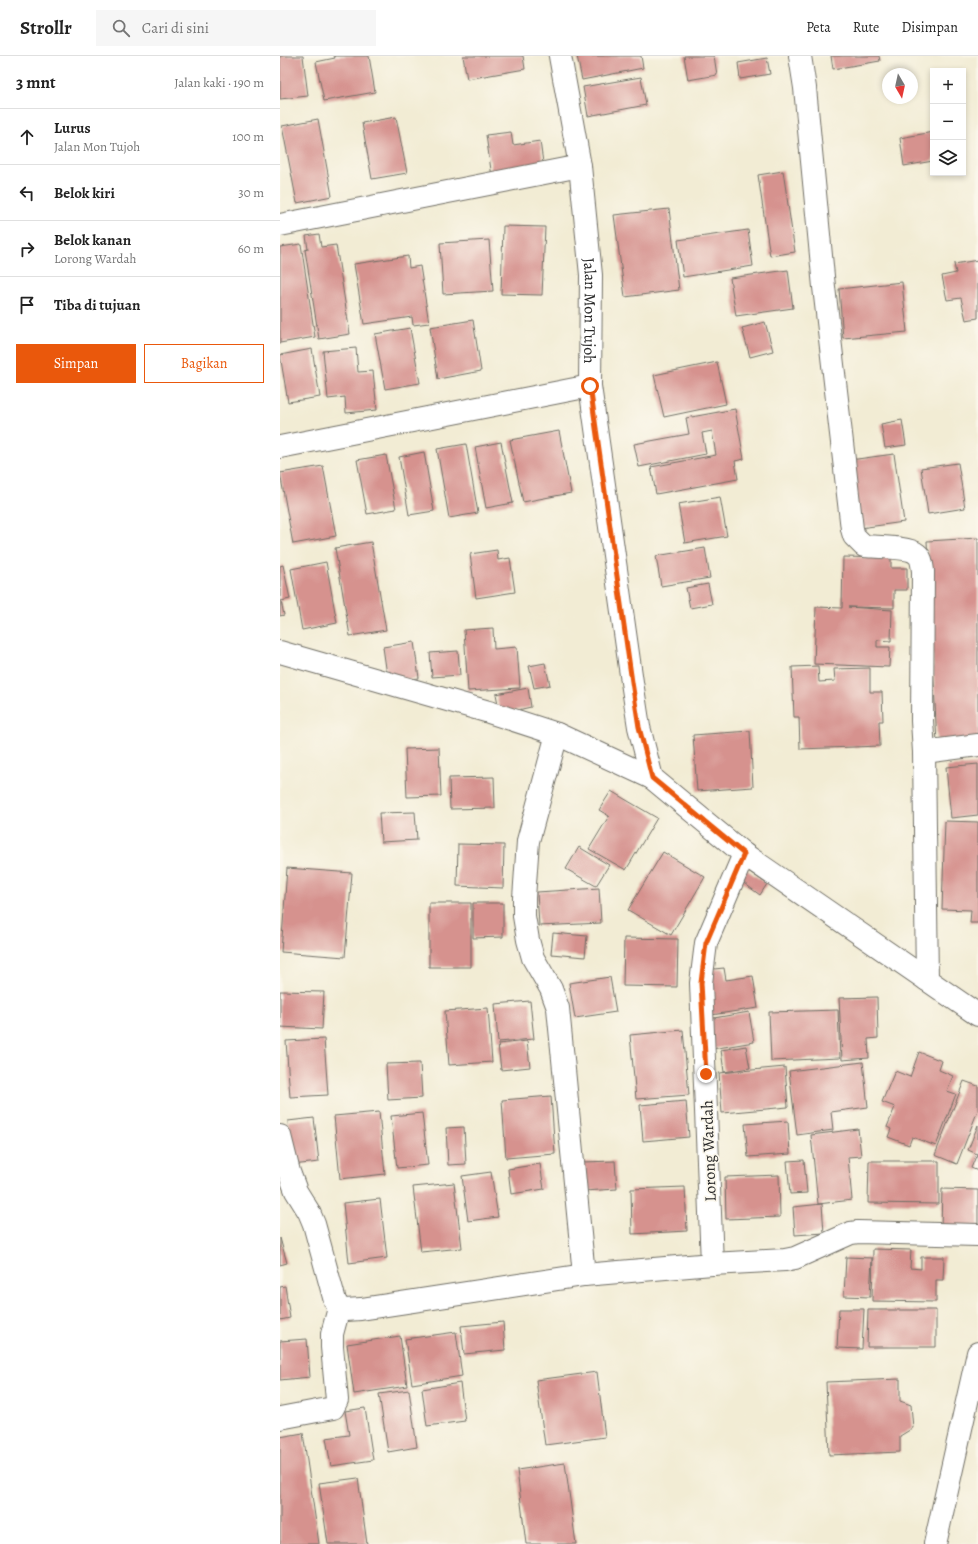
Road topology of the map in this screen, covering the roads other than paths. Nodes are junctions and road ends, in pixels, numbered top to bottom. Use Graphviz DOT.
graph roads {
  1 [pos="560,56"];
  2 [pos="800,56"];
  3 [pos="580,166"];
  4 [pos="280,224"];
  5 [pos="590,386"];
  6 [pos="280,447"];
  7 [pos="280,652"];
  8 [pos="557,734"];
  9 [pos="978,745"];
  10 [pos="924,752"];
  11 [pos="652,778"];
  12 [pos="744,854"];
  13 [pos="927,980"];
  14 [pos="978,1015"];
  15 [pos="280,1136"];
  16 [pos="978,1234"];
  17 [pos="712,1264"];
  18 [pos="584,1275"];
  19 [pos="339,1308"];
  20 [pos="978,1353"];
  21 [pos="280,1418"];
  22 [pos="935,1544"];
  1 -- 3 [label="street, Jalan Mon Tujoh"];
  2 -- 10 [label="street"];
  3 -- 4 [label="street"];
  3 -- 5 [label="street, Jalan Mon Tujoh"];
  5 -- 6 [label="street"];
  5 -- 11 [label="street, Jalan Mon Tujoh"];
  7 -- 8 [label="street"];
  8 -- 11 [label="street"];
  8 -- 18 [label="street"];
  9 -- 10 [label="street"];
  10 -- 13 [label="street"];
  11 -- 12 [label="street"];
  12 -- 13 [label="street"];
  12 -- 17 [label="street, Lorong Wardah"];
  13 -- 14 [label="street"];
  15 -- 19 [label="street"];
  16 -- 17 [label="street"];
  17 -- 18 [label="street"];
  18 -- 19 [label="street"];
  19 -- 21 [label="street"];
  20 -- 22 [label="street"];
}
